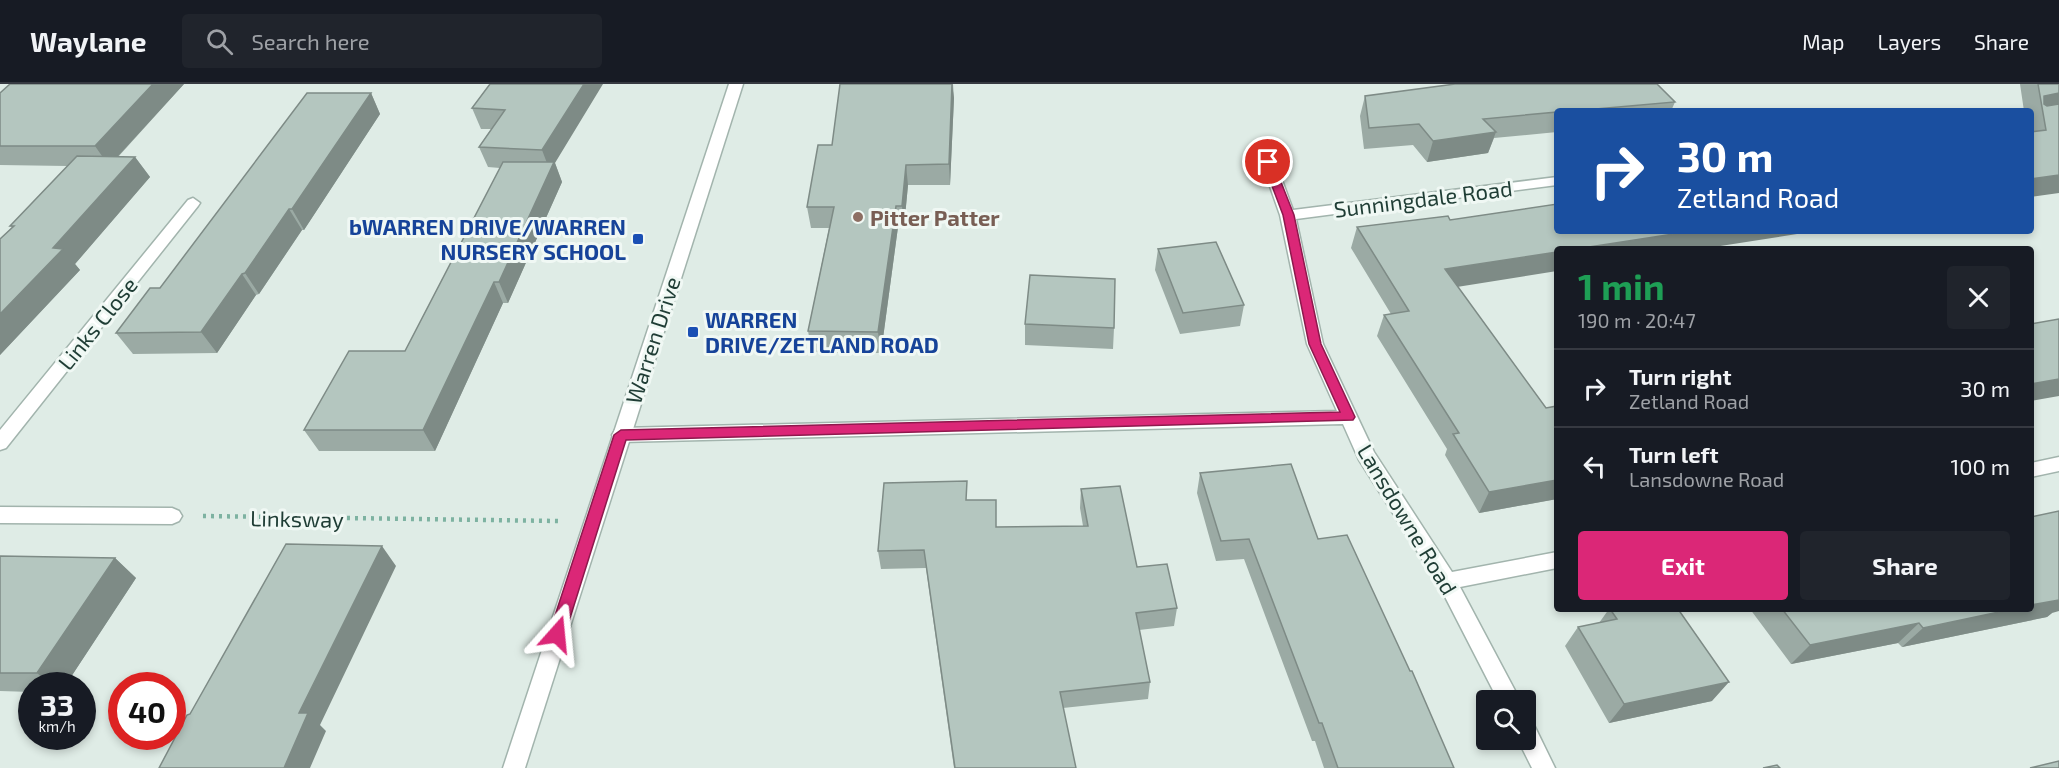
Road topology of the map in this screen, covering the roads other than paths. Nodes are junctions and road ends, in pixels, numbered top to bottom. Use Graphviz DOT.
graph roads {
  1 [pos="736,84"];
  2 [pos="1268,162"];
  3 [pos="1554,181"];
  4 [pos="193,203"];
  5 [pos="1288,215"];
  6 [pos="1348,417"];
  7 [pos="621,435"];
  8 [pos="0,442"];
  9 [pos="2059,464"];
  10 [pos="2034,469"];
  11 [pos="0,515"];
  12 [pos="172,516"];
  13 [pos="1554,561"];
  14 [pos="1446,581"];
  15 [pos="1504,690"];
  16 [pos="1535,750"];
  17 [pos="514,768"];
  18 [pos="1544,768"];
  1 -- 7 [label="street, Warren Drive"];
  2 -- 5 [label="street, Lansdowne Road"];
  3 -- 5 [label="street, Sunningdale Road"];
  4 -- 8 [label="street, Links Close"];
  5 -- 6 [label="street, Lansdowne Road"];
  6 -- 7 [label="street"];
  6 -- 14 [label="street, Lansdowne Road"];
  7 -- 17 [label="street, Warren Drive"];
  9 -- 10 [label="street"];
  11 -- 12 [label="street"];
  13 -- 14 [label="street"];
  14 -- 15 [label="street, Lansdowne Road"];
  16 -- 18 [label="street"];
}
